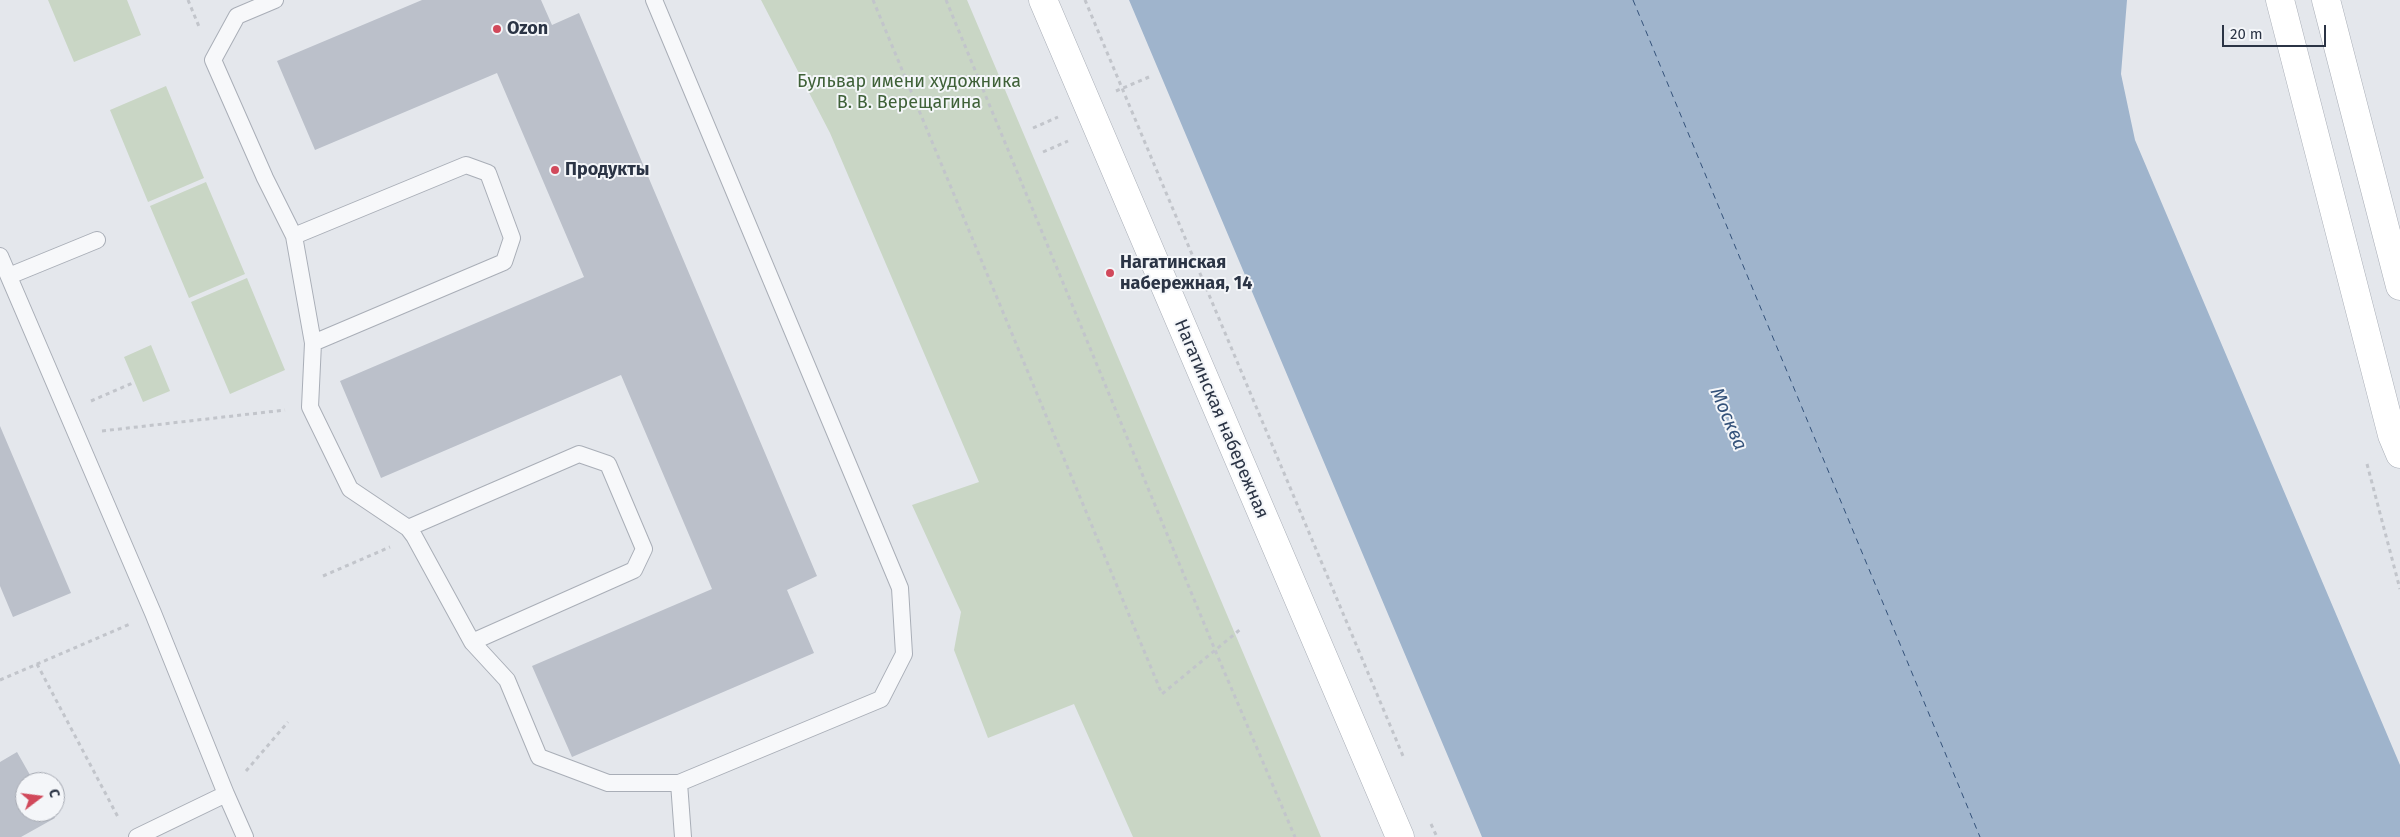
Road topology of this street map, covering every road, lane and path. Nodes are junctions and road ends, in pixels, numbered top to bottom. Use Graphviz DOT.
graph roads {
  1 [pos="275,0"];
  2 [pos="654,0"];
  3 [pos="873,0"];
  4 [pos="946,0"];
  5 [pos="1043,0"];
  6 [pos="1085,0"];
  7 [pos="2280,0"];
  8 [pos="2326,0"];
  9 [pos="294,236"];
  10 [pos="97,240"];
  11 [pos="0,256"];
  12 [pos="9,276"];
  13 [pos="2400,286"];
  14 [pos="314,343"];
  15 [pos="135,382"];
  16 [pos="310,407"];
  17 [pos="67,411"];
  18 [pos="78,434"];
  19 [pos="2400,454"];
  20 [pos="411,532"];
  21 [pos="323,576"];
  22 [pos="153,613"];
  23 [pos="1242,628"];
  24 [pos="472,642"];
  25 [pos="1215,650"];
  26 [pos="37,664"];
  27 [pos="0,680"];
  28 [pos="288,722"];
  29 [pos="1406,764"];
  30 [pos="679,783"];
  31 [pos="226,794"];
  32 [pos="1429,819"];
  33 [pos="120,820"];
  34 [pos="137,837"];
  35 [pos="245,837"];
  36 [pos="683,837"];
  37 [pos="1295,837"];
  38 [pos="1400,837"];
  39 [pos="1437,837"];
  1 -- 9 [label="lane"];
  2 -- 30 [label="lane"];
  3 -- 25 [label="path"];
  4 -- 25 [label="path"];
  5 -- 38 [label="main road, Нагатинская набережная"];
  6 -- 29 [label="path"];
  7 -- 19 [label="main road"];
  8 -- 13 [label="main road"];
  9 -- 14 [label="lane"];
  9 -- 14 [label="lane"];
  10 -- 12 [label="lane"];
  11 -- 12 [label="lane"];
  12 -- 17 [label="lane"];
  14 -- 16 [label="lane"];
  15 -- 17 [label="path"];
  16 -- 18 [label="path"];
  16 -- 20 [label="lane"];
  17 -- 18 [label="lane"];
  18 -- 22 [label="lane"];
  20 -- 21 [label="path"];
  20 -- 24 [label="lane"];
  20 -- 24 [label="lane"];
  22 -- 26 [label="path"];
  22 -- 31 [label="lane"];
  23 -- 25 [label="path"];
  24 -- 30 [label="lane"];
  25 -- 37 [label="path"];
  26 -- 27 [label="path"];
  26 -- 33 [label="path"];
  28 -- 31 [label="path"];
  30 -- 36 [label="lane"];
  31 -- 34 [label="lane"];
  31 -- 35 [label="lane"];
  32 -- 39 [label="path"];
}
